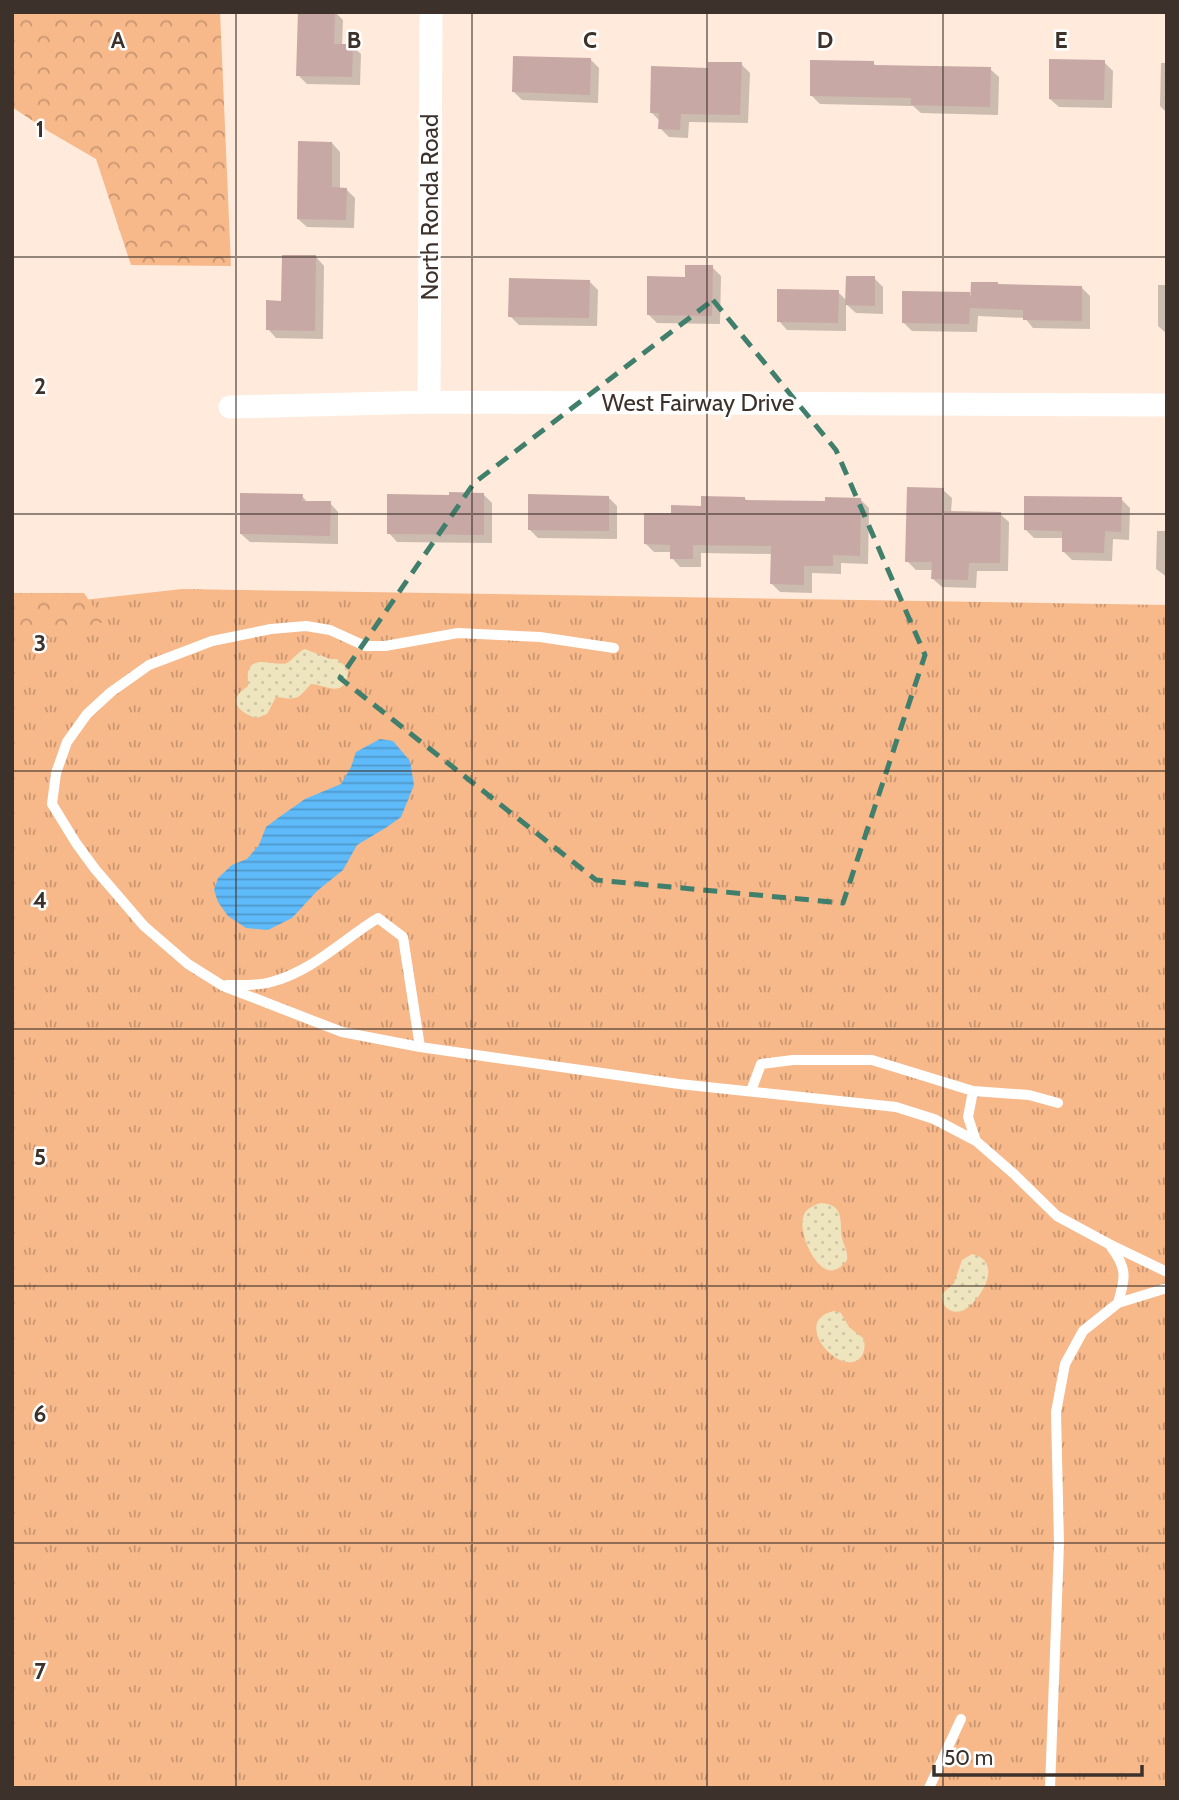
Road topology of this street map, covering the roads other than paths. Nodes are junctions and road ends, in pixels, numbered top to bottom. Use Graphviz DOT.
graph roads {
  1 [pos="431,12"];
  2 [pos="429,402"];
  3 [pos="1167,405"];
  4 [pos="230,407"];
  5 [pos="614,648"];
  6 [pos="223,986"];
  7 [pos="420,1047"];
  8 [pos="751,1091"];
  9 [pos="974,1091"];
  10 [pos="1058,1103"];
  11 [pos="976,1141"];
  12 [pos="1109,1244"];
  13 [pos="1167,1272"];
  14 [pos="1167,1288"];
  15 [pos="1118,1303"];
  16 [pos="961,1719"];
  17 [pos="929,1788"];
  18 [pos="1050,1788"];
  1 -- 2 [label="street, North Ronda Road"];
  2 -- 3 [label="street, West Fairway Drive"];
  2 -- 4 [label="street, West Fairway Drive"];
  5 -- 6 [label="lane"];
  6 -- 7 [label="lane"];
  6 -- 7 [label="lane"];
  7 -- 8 [label="lane"];
  8 -- 9 [label="lane"];
  8 -- 11 [label="lane"];
  9 -- 10 [label="lane"];
  9 -- 11 [label="lane"];
  11 -- 12 [label="lane"];
  12 -- 13 [label="lane"];
  12 -- 15 [label="lane"];
  14 -- 15 [label="lane"];
  15 -- 18 [label="lane"];
  16 -- 17 [label="lane"];
}
